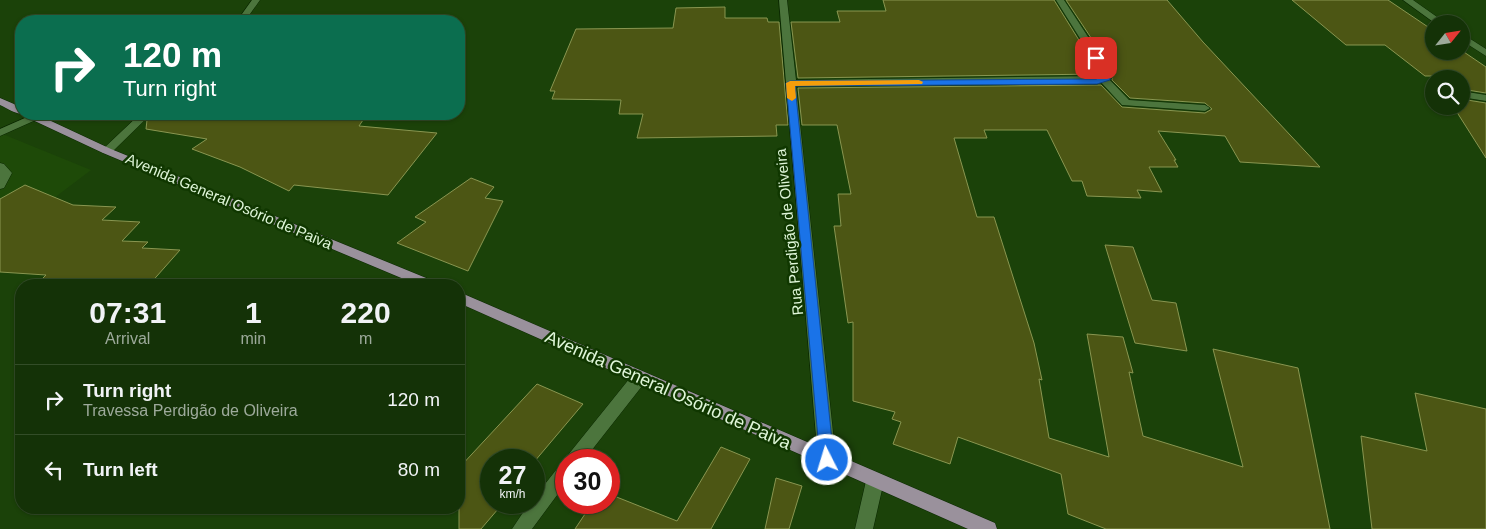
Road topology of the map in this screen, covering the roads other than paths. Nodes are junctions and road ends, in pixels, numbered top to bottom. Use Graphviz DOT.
graph roads {
  1 [pos="256,0"];
  2 [pos="783,0"];
  3 [pos="1060,0"];
  4 [pos="1407,0"];
  5 [pos="245,15"];
  6 [pos="1430,15"];
  7 [pos="1470,42"];
  8 [pos="1486,53"];
  9 [pos="1106,79"];
  10 [pos="790,83"];
  11 [pos="1470,95"];
  12 [pos="1486,98"];
  13 [pos="0,101"];
  14 [pos="15,108"];
  15 [pos="1205,108"];
  16 [pos="22,120"];
  17 [pos="42,120"];
  18 [pos="140,120"];
  19 [pos="0,133"];
  20 [pos="107,151"];
  21 [pos="0,167"];
  22 [pos="0,185"];
  23 [pos="416,279"];
  24 [pos="465,300"];
  25 [pos="640,377"];
  26 [pos="583,449"];
  27 [pos="827,460"];
  28 [pos="875,480"];
  29 [pos="555,484"];
  30 [pos="521,529"];
  31 [pos="864,529"];
  32 [pos="988,529"];
  1 -- 5 [label="street"];
  2 -- 10 [label="street, Rua Perdigão de Oliveira"];
  3 -- 9 [label="street"];
  4 -- 6 [label="street"];
  7 -- 8 [label="street"];
  9 -- 10 [label="street"];
  9 -- 15 [label="street"];
  10 -- 27 [label="street, Rua Perdigão de Oliveira"];
  11 -- 12 [label="street"];
  13 -- 14 [label="main road"];
  16 -- 19 [label="street"];
  17 -- 20 [label="main road, Avenida General Osório de Paiva"];
  18 -- 20 [label="street"];
  20 -- 23 [label="main road, Avenida General Osório de Paiva"];
  21 -- 22 [label="street"];
  24 -- 25 [label="main road, Avenida General Osório de Paiva"];
  25 -- 26 [label="street"];
  25 -- 27 [label="main road, Avenida General Osório de Paiva"];
  27 -- 28 [label="main road, Avenida General Osório de Paiva"];
  28 -- 31 [label="street"];
  28 -- 32 [label="main road, Avenida General Osório de Paiva"];
  29 -- 30 [label="street"];
}
